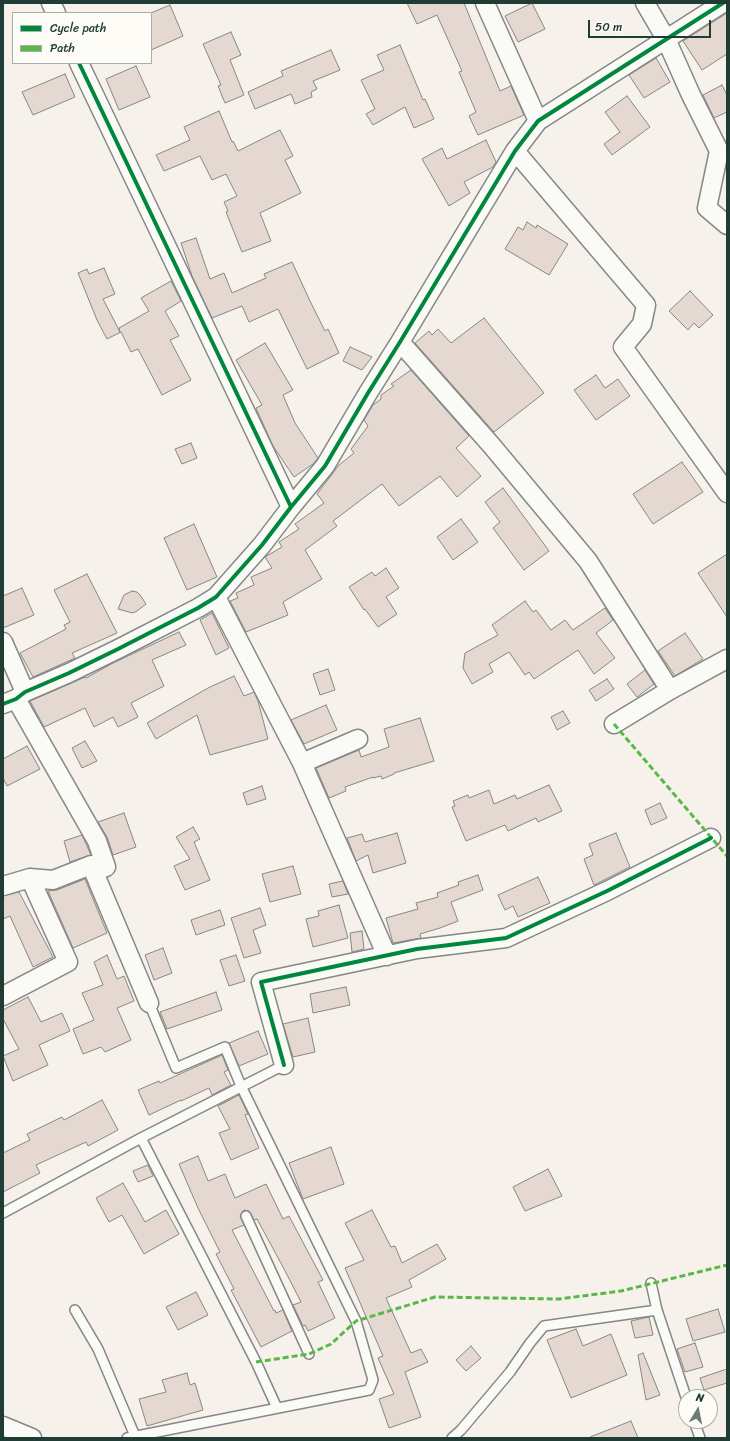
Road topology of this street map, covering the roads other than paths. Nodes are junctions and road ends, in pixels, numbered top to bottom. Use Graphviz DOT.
graph roads {
  1 [pos="51,3"];
  2 [pos="485,3"];
  3 [pos="645,3"];
  4 [pos="723,3"];
  5 [pos="56,12"];
  6 [pos="666,39"];
  7 [pos="79,64"];
  8 [pos="538,121"];
  9 [pos="515,151"];
  10 [pos="727,225"];
  11 [pos="400,342"];
  12 [pos="727,493"];
  13 [pos="291,507"];
  14 [pos="216,597"];
  15 [pos="3,642"];
  16 [pos="727,659"];
  17 [pos="670,690"];
  18 [pos="15,698"];
  19 [pos="614,724"];
  20 [pos="358,739"];
  21 [pos="302,763"];
  22 [pos="711,838"];
  23 [pos="94,872"];
  24 [pos="30,878"];
  25 [pos="3,886"];
  26 [pos="387,956"];
  27 [pos="3,996"];
  28 [pos="149,1003"];
  29 [pos="284,1065"];
  30 [pos="241,1086"];
  31 [pos="141,1138"];
  32 [pos="3,1212"];
  33 [pos="246,1216"];
  34 [pos="651,1283"];
  35 [pos="75,1310"];
  36 [pos="657,1310"];
  37 [pos="310,1354"];
  38 [pos="683,1389"];
  39 [pos="277,1408"];
  40 [pos="3,1426"];
  41 [pos="131,1437"];
  42 [pos="32,1438"];
  43 [pos="452,1438"];
  1 -- 5 [label="street"];
  2 -- 8 [label="street"];
  3 -- 6 [label="street"];
  4 -- 6 [label="street"];
  6 -- 8 [label="street"];
  6 -- 10 [label="street"];
  7 -- 13 [label="street"];
  8 -- 9 [label="street"];
  9 -- 11 [label="street"];
  9 -- 12 [label="street"];
  11 -- 13 [label="street"];
  11 -- 17 [label="street"];
  13 -- 14 [label="street"];
  14 -- 18 [label="street"];
  14 -- 21 [label="street"];
  15 -- 18 [label="street"];
  16 -- 17 [label="street"];
  17 -- 19 [label="street"];
  18 -- 23 [label="street"];
  20 -- 21 [label="street"];
  21 -- 26 [label="street"];
  22 -- 26 [label="street"];
  23 -- 24 [label="street"];
  23 -- 28 [label="street"];
  24 -- 25 [label="street"];
  24 -- 27 [label="street"];
  26 -- 29 [label="street"];
  28 -- 30 [label="lane"];
  29 -- 30 [label="lane"];
  30 -- 31 [label="lane"];
  30 -- 39 [label="lane"];
  31 -- 32 [label="lane"];
  31 -- 39 [label="lane"];
  33 -- 37 [label="lane"];
  34 -- 36 [label="lane"];
  35 -- 41 [label="lane"];
  36 -- 38 [label="lane"];
  36 -- 43 [label="lane"];
  39 -- 41 [label="lane"];
  40 -- 42 [label="street"];
}
